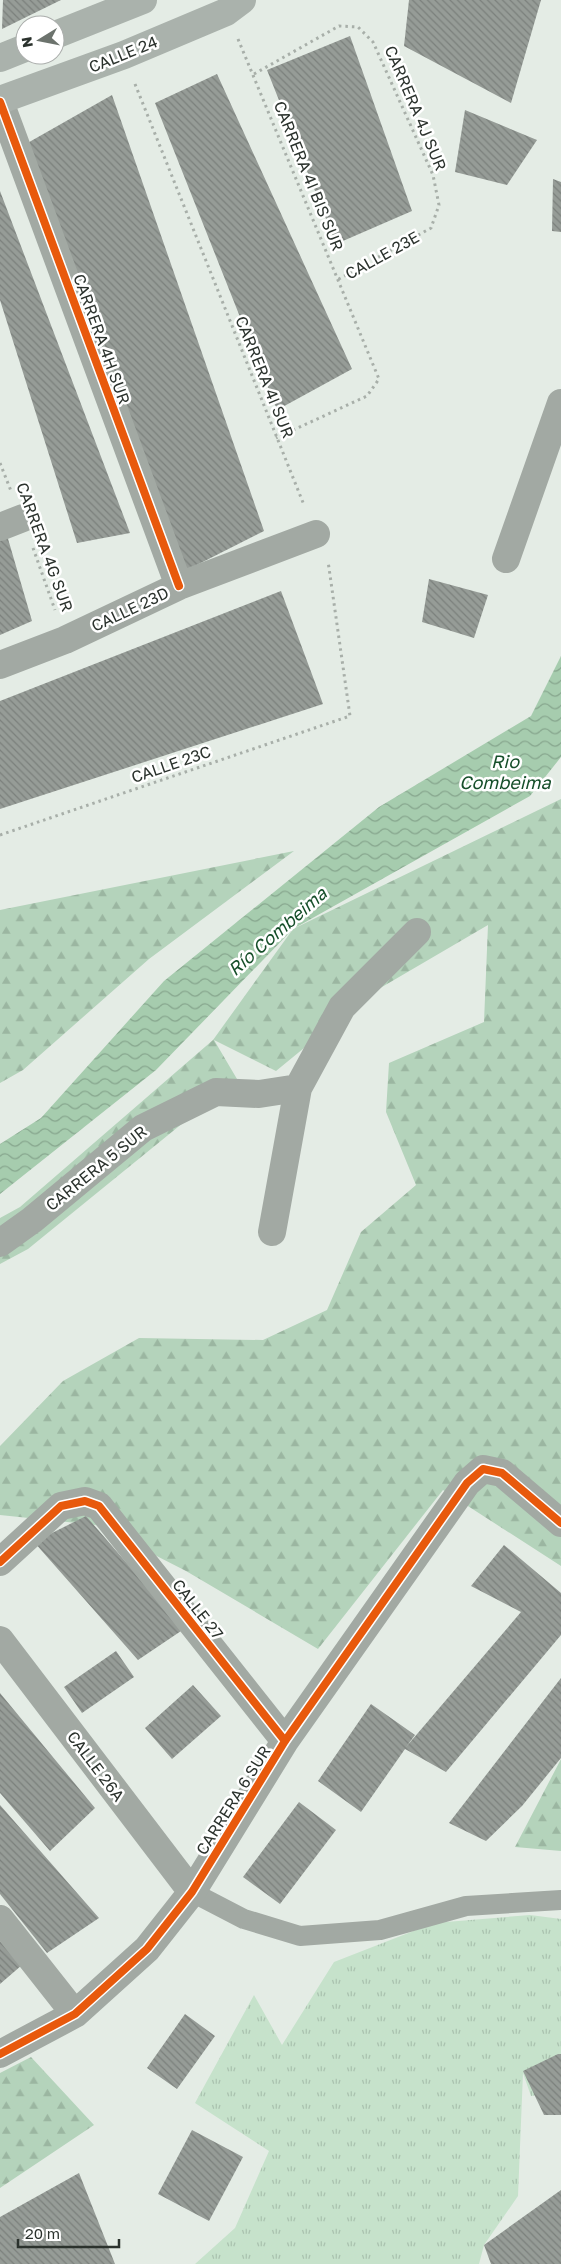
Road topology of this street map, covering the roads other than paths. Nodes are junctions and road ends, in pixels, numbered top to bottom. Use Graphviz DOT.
graph roads {
  1 [pos="143,0"];
  2 [pos="234,6"];
  3 [pos="65,31"];
  4 [pos="15,52"];
  5 [pos="0,58"];
  6 [pos="0,101"];
  7 [pos="561,403"];
  8 [pos="316,534"];
  9 [pos="506,559"];
  10 [pos="179,586"];
  11 [pos="0,665"];
  12 [pos="416,932"];
  13 [pos="298,1088"];
  14 [pos="272,1232"];
  15 [pos="0,1244"];
  16 [pos="561,1522"];
  17 [pos="0,1562"];
  18 [pos="0,1640"];
  19 [pos="285,1741"];
  20 [pos="192,1892"];
  21 [pos="561,1900"];
  22 [pos="0,1919"];
  23 [pos="75,2014"];
  24 [pos="0,2054"];
  1 -- 3 [label="main road"];
  2 -- 6 [label="main road, CALLE 24"];
  4 -- 5 [label="main road"];
  6 -- 10 [label="street, CARRERA 4H SUR"];
  7 -- 9 [label="street"];
  8 -- 10 [label="street, CALLE 23D"];
  10 -- 11 [label="street, CALLE 23D"];
  12 -- 13 [label="street"];
  13 -- 14 [label="street"];
  13 -- 15 [label="street, CARRERA 5 SUR"];
  16 -- 19 [label="street, CARRERA 6 SUR"];
  17 -- 19 [label="street, CALLE 27"];
  18 -- 20 [label="street, CALLE 26A"];
  19 -- 20 [label="street, CARRERA 6 SUR"];
  20 -- 21 [label="lane"];
  20 -- 23 [label="street, CARRERA 6 SUR"];
  22 -- 23 [label="street"];
  23 -- 24 [label="street, CARRERA 6 SUR"];
}
